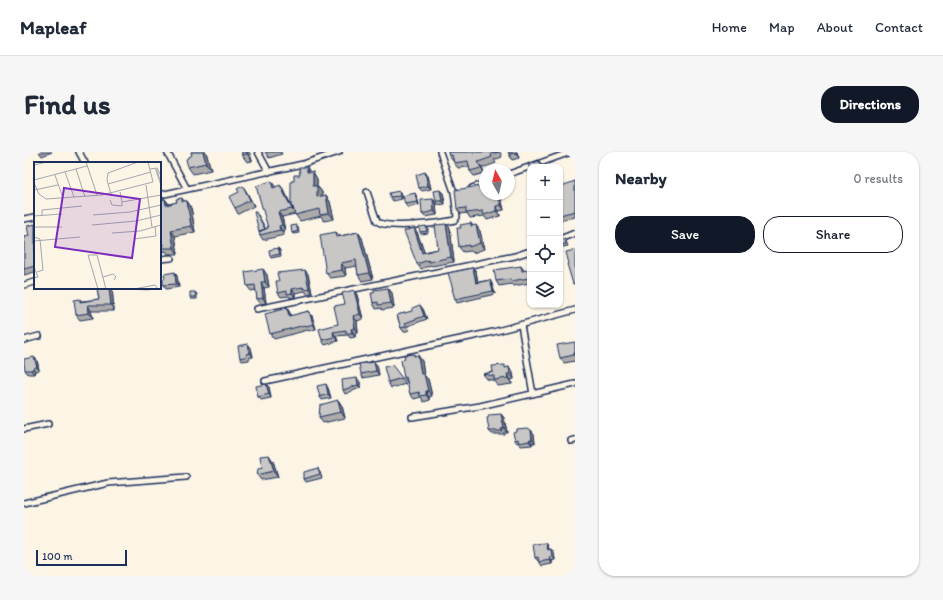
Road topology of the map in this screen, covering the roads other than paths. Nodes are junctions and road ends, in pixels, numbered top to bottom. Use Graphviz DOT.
graph roads {
  1 [pos="79,152"];
  2 [pos="167,152"];
  3 [pos="258,152"];
  4 [pos="339,152"];
  5 [pos="440,152"];
  6 [pos="571,152"];
  7 [pos="84,162"];
  8 [pos="268,172"];
  9 [pos="515,172"];
  10 [pos="479,185"];
  11 [pos="187,189"];
  12 [pos="467,190"];
  13 [pos="460,191"];
  14 [pos="367,192"];
  15 [pos="454,192"];
  16 [pos="161,195"];
  17 [pos="24,213"];
  18 [pos="25,219"];
  19 [pos="575,233"];
  20 [pos="563,238"];
  21 [pos="527,252"];
  22 [pos="171,258"];
  23 [pos="161,259"];
  24 [pos="34,282"];
  25 [pos="24,284"];
  26 [pos="257,309"];
  27 [pos="575,310"];
  28 [pos="521,325"];
  29 [pos="40,336"];
  30 [pos="24,340"];
  31 [pos="265,381"];
  32 [pos="575,384"];
  33 [pos="534,394"];
  34 [pos="412,417"];
  35 [pos="48,424"];
  36 [pos="24,430"];
  37 [pos="186,477"];
  38 [pos="24,503"];
  1 -- 7 [label="street"];
  2 -- 11 [label="street"];
  3 -- 8 [label="street"];
  4 -- 8 [label="street"];
  5 -- 15 [label="street"];
  6 -- 9 [label="street"];
  8 -- 11 [label="street"];
  10 -- 12 [label="street"];
  11 -- 16 [label="street"];
  13 -- 15 [label="street"];
  14 -- 15 [label="street"];
  17 -- 18 [label="street"];
  19 -- 20 [label="street"];
  21 -- 26 [label="street"];
  22 -- 23 [label="street"];
  24 -- 25 [label="street"];
  27 -- 28 [label="street"];
  28 -- 31 [label="street"];
  28 -- 33 [label="street"];
  29 -- 30 [label="street"];
  32 -- 33 [label="street"];
  33 -- 34 [label="street"];
  35 -- 36 [label="street"];
  37 -- 38 [label="street"];
}
